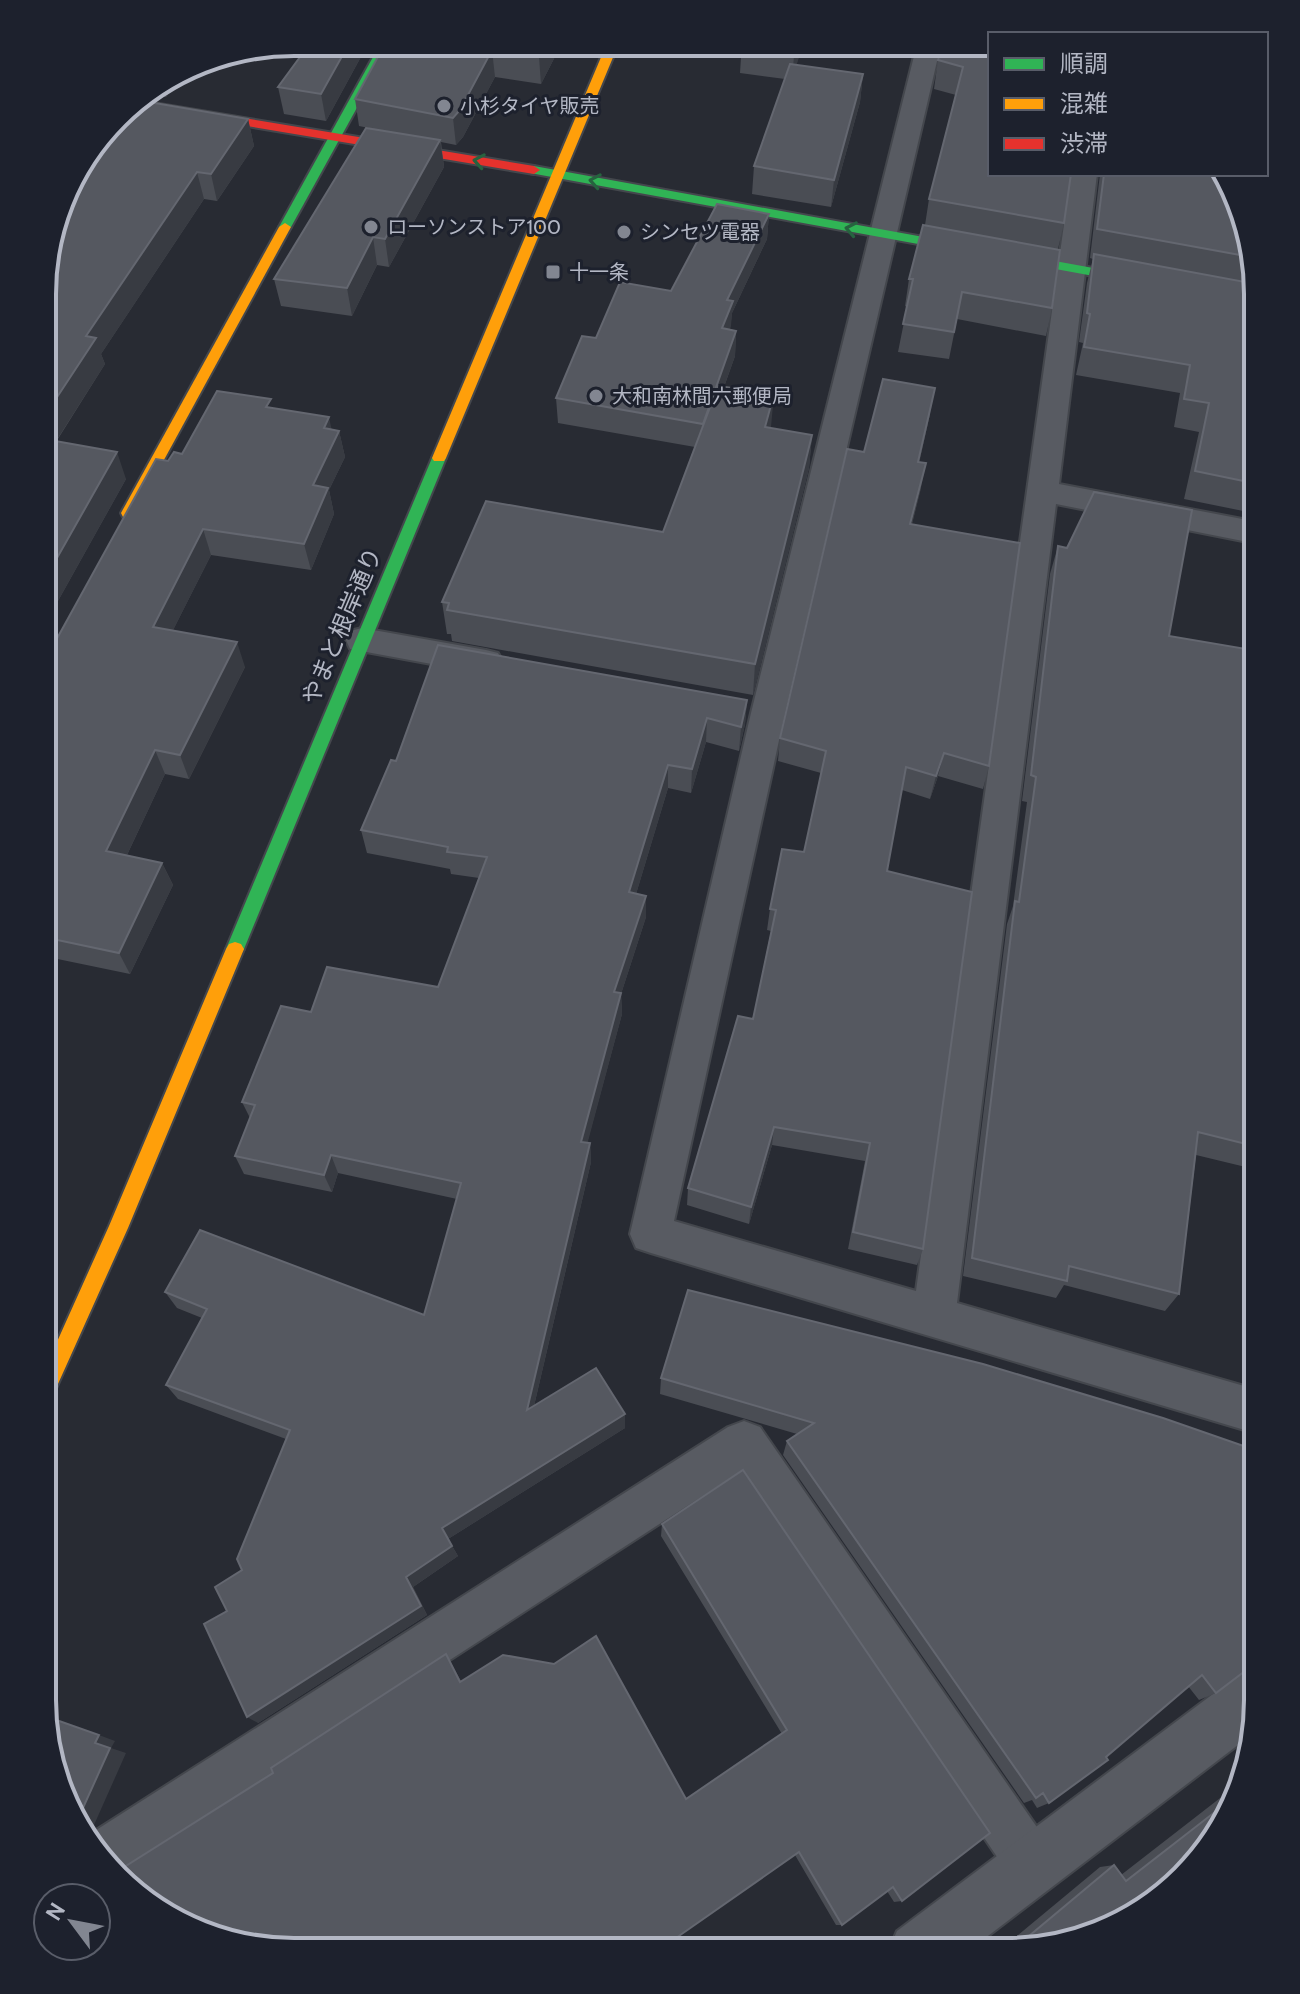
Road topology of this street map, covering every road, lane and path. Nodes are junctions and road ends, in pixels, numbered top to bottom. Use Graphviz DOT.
graph roads {
  1 [pos="926,56"];
  2 [pos="379,57"];
  3 [pos="607,57"];
  4 [pos="148,106"];
  5 [pos="336,137"];
  6 [pos="556,174"];
  7 [pos="1084,176"];
  8 [pos="882,235"];
  9 [pos="1072,268"];
  10 [pos="1165,285"];
  11 [pos="1042,491"];
  12 [pos="121,526"];
  13 [pos="1244,530"];
  14 [pos="362,640"];
  15 [pos="521,669"];
  16 [pos="934,1318"];
  17 [pos="56,1366"];
  18 [pos="1243,1408"];
  19 [pos="1243,1706"];
  20 [pos="110,1851"];
  21 [pos="1032,1864"];
  22 [pos="953,1938"];
  1 -- 8 [label="lane"];
  2 -- 5 [label="street"];
  3 -- 6 [label="street, やまと根岸通り"];
  4 -- 5 [label="street"];
  6 -- 5 [label="street, one-way"];
  5 -- 12 [label="street"];
  8 -- 6 [label="street, one-way"];
  6 -- 14 [label="street, やまと根岸通り"];
  7 -- 9 [label="lane"];
  8 -- 9 [label="street"];
  8 -- 16 [label="lane"];
  9 -- 10 [label="street"];
  9 -- 11 [label="lane"];
  11 -- 13 [label="lane"];
  11 -- 16 [label="lane"];
  14 -- 15 [label="lane"];
  14 -- 17 [label="street, やまと根岸通り"];
  16 -- 18 [label="lane"];
  19 -- 21 [label="street"];
  20 -- 21 [label="lane"];
  21 -- 22 [label="street"];
}
